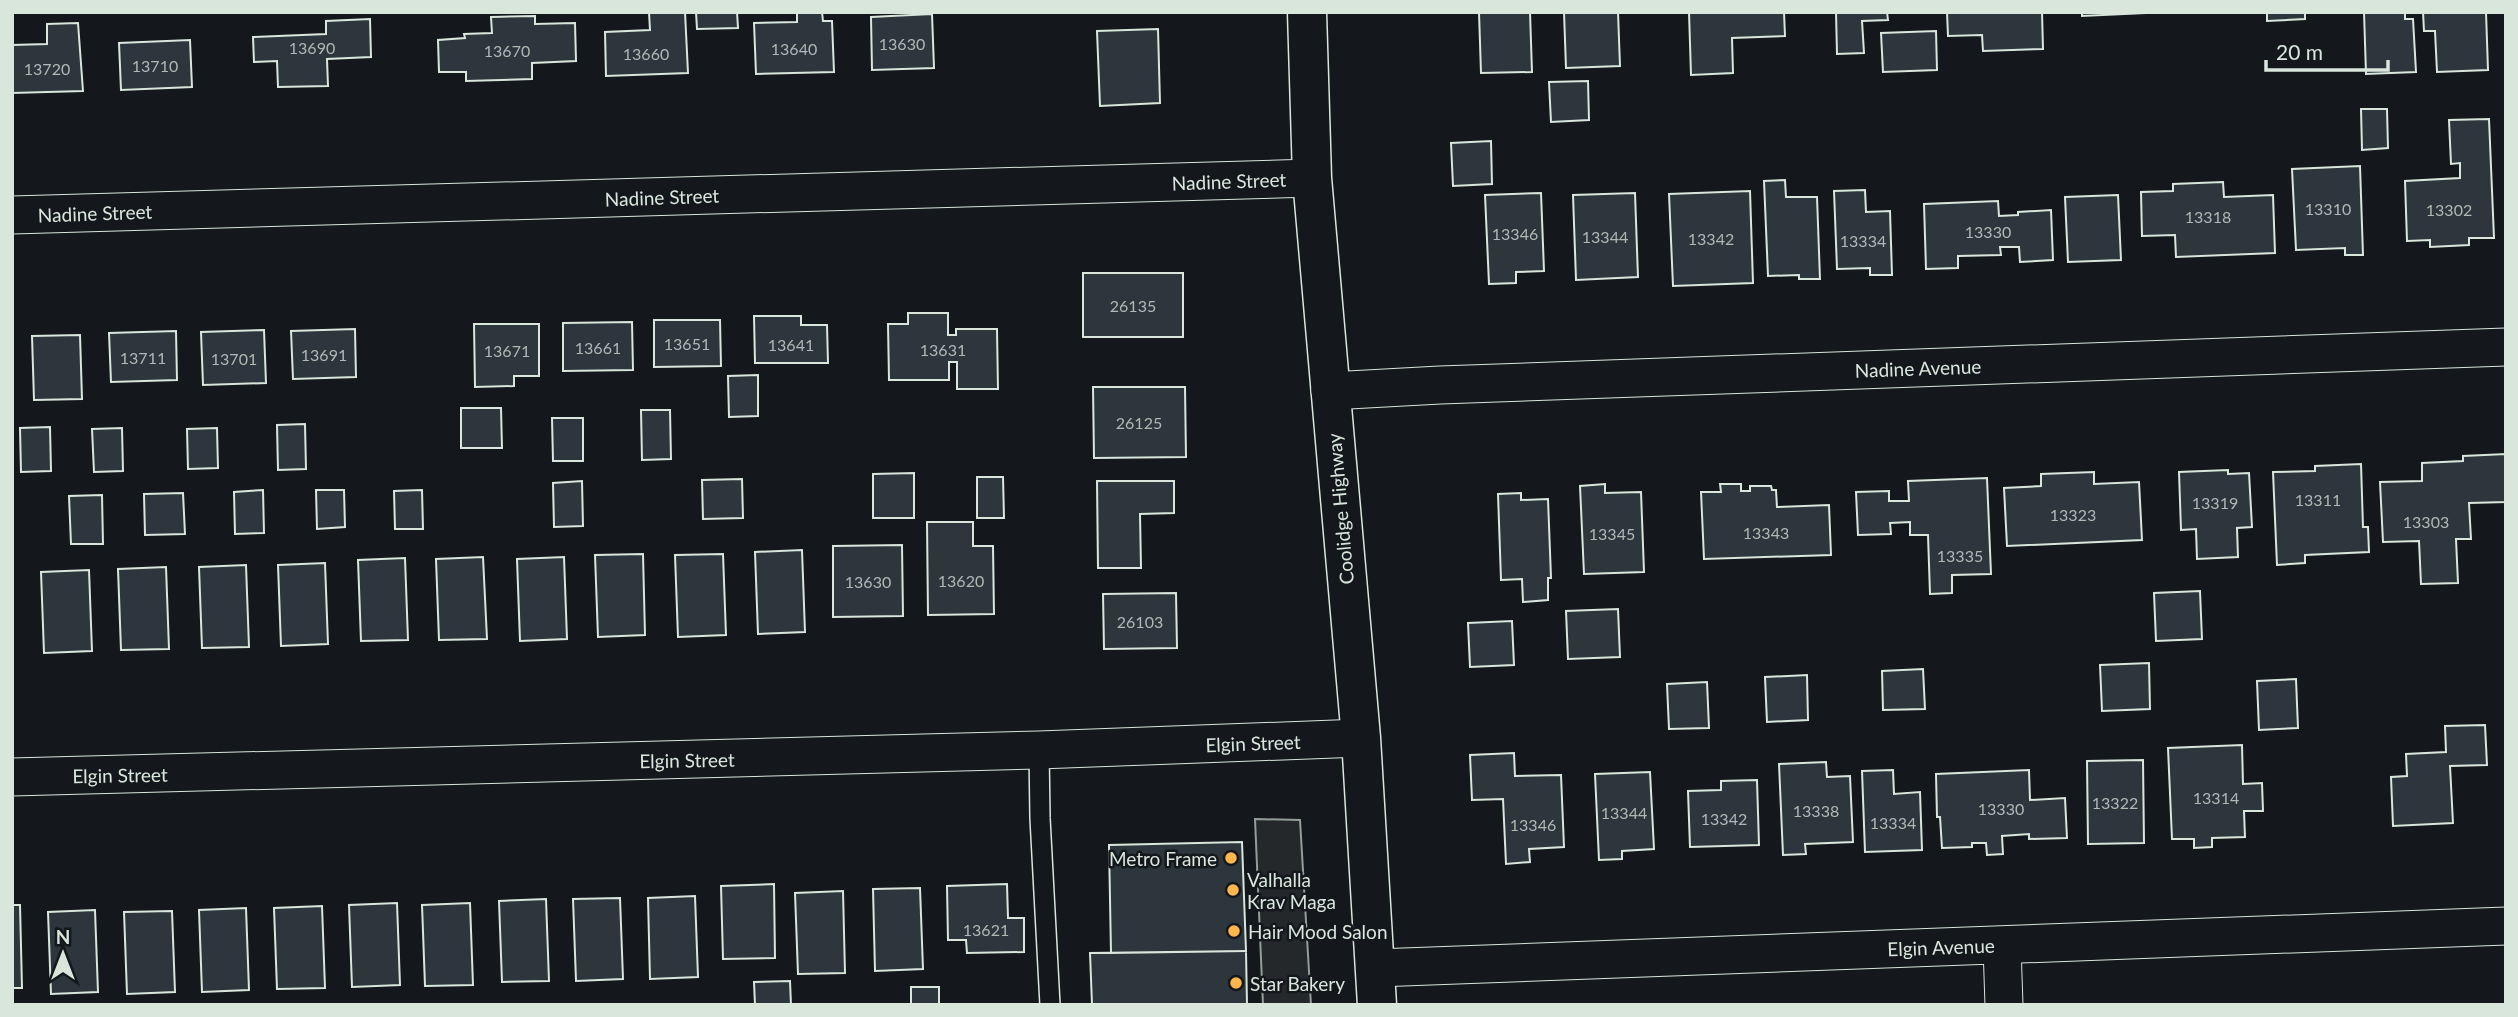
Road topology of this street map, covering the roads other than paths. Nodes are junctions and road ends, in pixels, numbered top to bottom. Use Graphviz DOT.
graph roads {
  1 [pos="1307,12"];
  2 [pos="1312,178"];
  3 [pos="12,215"];
  4 [pos="2506,347"];
  5 [pos="1329,391"];
  6 [pos="1361,738"];
  7 [pos="1039,751"];
  8 [pos="12,777"];
  9 [pos="2506,926"];
  10 [pos="2002,946"];
  11 [pos="1376,986"];
  12 [pos="1050,1005"];
  13 [pos="2004,1005"];
  1 -- 2 [label="main road, Coolidge Highway"];
  2 -- 3 [label="street, Nadine Street"];
  2 -- 5 [label="main road, Coolidge Highway"];
  4 -- 5 [label="street, Nadine Avenue"];
  5 -- 6 [label="main road, Coolidge Highway"];
  6 -- 7 [label="street, Elgin Street"];
  6 -- 11 [label="main road, Coolidge Highway"];
  7 -- 8 [label="street, Elgin Street"];
  7 -- 12 [label="lane"];
  9 -- 10 [label="street, Elgin Avenue"];
  10 -- 11 [label="street, Elgin Avenue"];
  10 -- 13 [label="street"];
}
